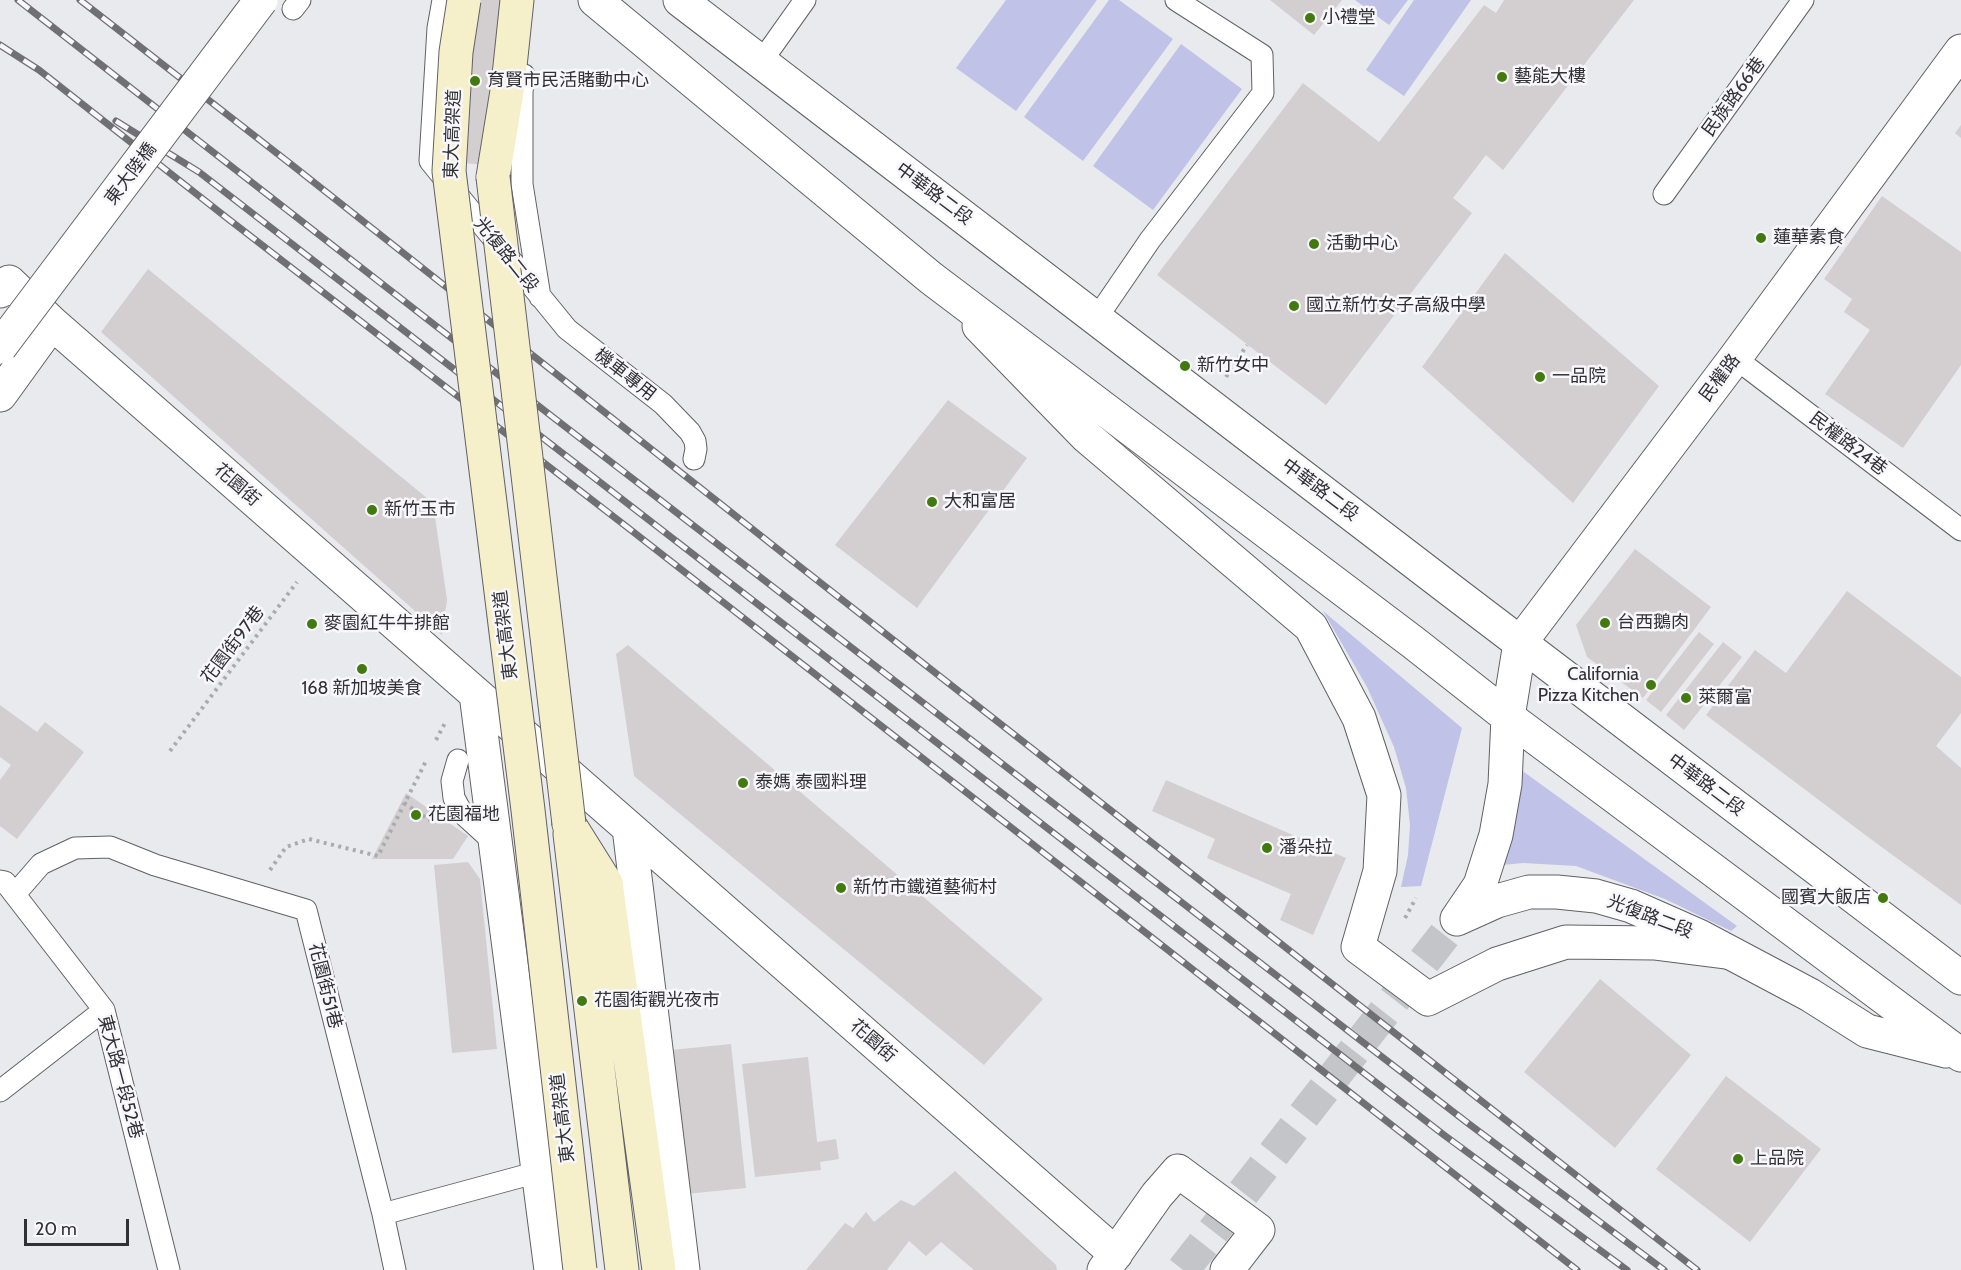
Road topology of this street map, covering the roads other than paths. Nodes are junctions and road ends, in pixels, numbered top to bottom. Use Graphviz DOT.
graph roads {
  1 [pos="261,0"];
  2 [pos="443,0"];
  3 [pos="464,0"];
  4 [pos="495,0"];
  5 [pos="517,0"];
  6 [pos="531,0"];
  7 [pos="595,0"];
  8 [pos="680,0"];
  9 [pos="806,0"];
  10 [pos="1176,0"];
  11 [pos="1803,0"];
  12 [pos="1961,51"];
  13 [pos="761,62"];
  14 [pos="493,177"];
  15 [pos="1664,194"];
  16 [pos="931,278"];
  17 [pos="0,291"];
  18 [pos="540,297"];
  19 [pos="1096,319"];
  20 [pos="52,323"];
  21 [pos="0,347"];
  22 [pos="1735,358"];
  23 [pos="0,395"];
  24 [pos="694,459"];
  25 [pos="1961,530"];
  26 [pos="1520,644"];
  27 [pos="470,689"];
  28 [pos="1509,717"];
  29 [pos="458,760"];
  30 [pos="569,824"];
  31 [pos="629,828"];
  32 [pos="496,844"];
  33 [pos="7,888"];
  34 [pos="1730,953"];
  35 [pos="1961,978"];
  36 [pos="104,1010"];
  37 [pos="1961,1055"];
  38 [pos="0,1091"];
  39 [pos="538,1172"];
  40 [pos="383,1214"];
  41 [pos="1110,1262"];
  42 [pos="169,1270"];
  43 [pos="395,1270"];
  44 [pos="551,1270"];
  45 [pos="580,1270"];
  46 [pos="622,1270"];
  47 [pos="659,1270"];
  48 [pos="683,1270"];
  49 [pos="1227,1270"];
  1 -- 21 [label="street, 東大陸橋, bridge"];
  2 -- 18 [label="lane, 光復路二段"];
  3 -- 45 [label="main road, 東大高架道, bridge"];
  4 -- 14 [label="main road, 東大高架道"];
  5 -- 14 [label="main road"];
  6 -- 18 [label="lane, 光復路二段"];
  7 -- 16 [label="street"];
  8 -- 13 [label="street, 中華路二段"];
  9 -- 13 [label="lane"];
  10 -- 19 [label="lane"];
  11 -- 15 [label="lane, 民族路66巷"];
  12 -- 22 [label="street, 民權路"];
  13 -- 19 [label="street, 中華路二段"];
  14 -- 30 [label="main road, 東大高架道, bridge"];
  16 -- 28 [label="street"];
  16 -- 34 [label="street"];
  17 -- 20 [label="street, 花園街"];
  18 -- 24 [label="lane, 機車專用"];
  19 -- 26 [label="street, 中華路二段"];
  20 -- 23 [label="street"];
  20 -- 27 [label="street, 花園街"];
  22 -- 25 [label="lane, 民權路24巷"];
  22 -- 26 [label="street, 民權路"];
  26 -- 28 [label="street, 民權路"];
  26 -- 35 [label="street, 中華路二段"];
  27 -- 31 [label="street, 花園街"];
  27 -- 32 [label="street"];
  28 -- 34 [label="street, 光復路二段"];
  28 -- 37 [label="street"];
  29 -- 32 [label="lane"];
  30 -- 46 [label="main road, 東大高架道"];
  30 -- 47 [label="main road"];
  31 -- 41 [label="street, 花園街"];
  31 -- 48 [label="street"];
  32 -- 39 [label="street"];
  33 -- 36 [label="lane, 東大路一段52巷"];
  33 -- 40 [label="lane, 花園街51巷"];
  34 -- 37 [label="street, 光復路二段"];
  36 -- 38 [label="lane"];
  36 -- 42 [label="lane, 東大路一段52巷"];
  39 -- 40 [label="lane"];
  39 -- 44 [label="street"];
  40 -- 43 [label="lane, 花園街51巷"];
  41 -- 49 [label="street"];
}
